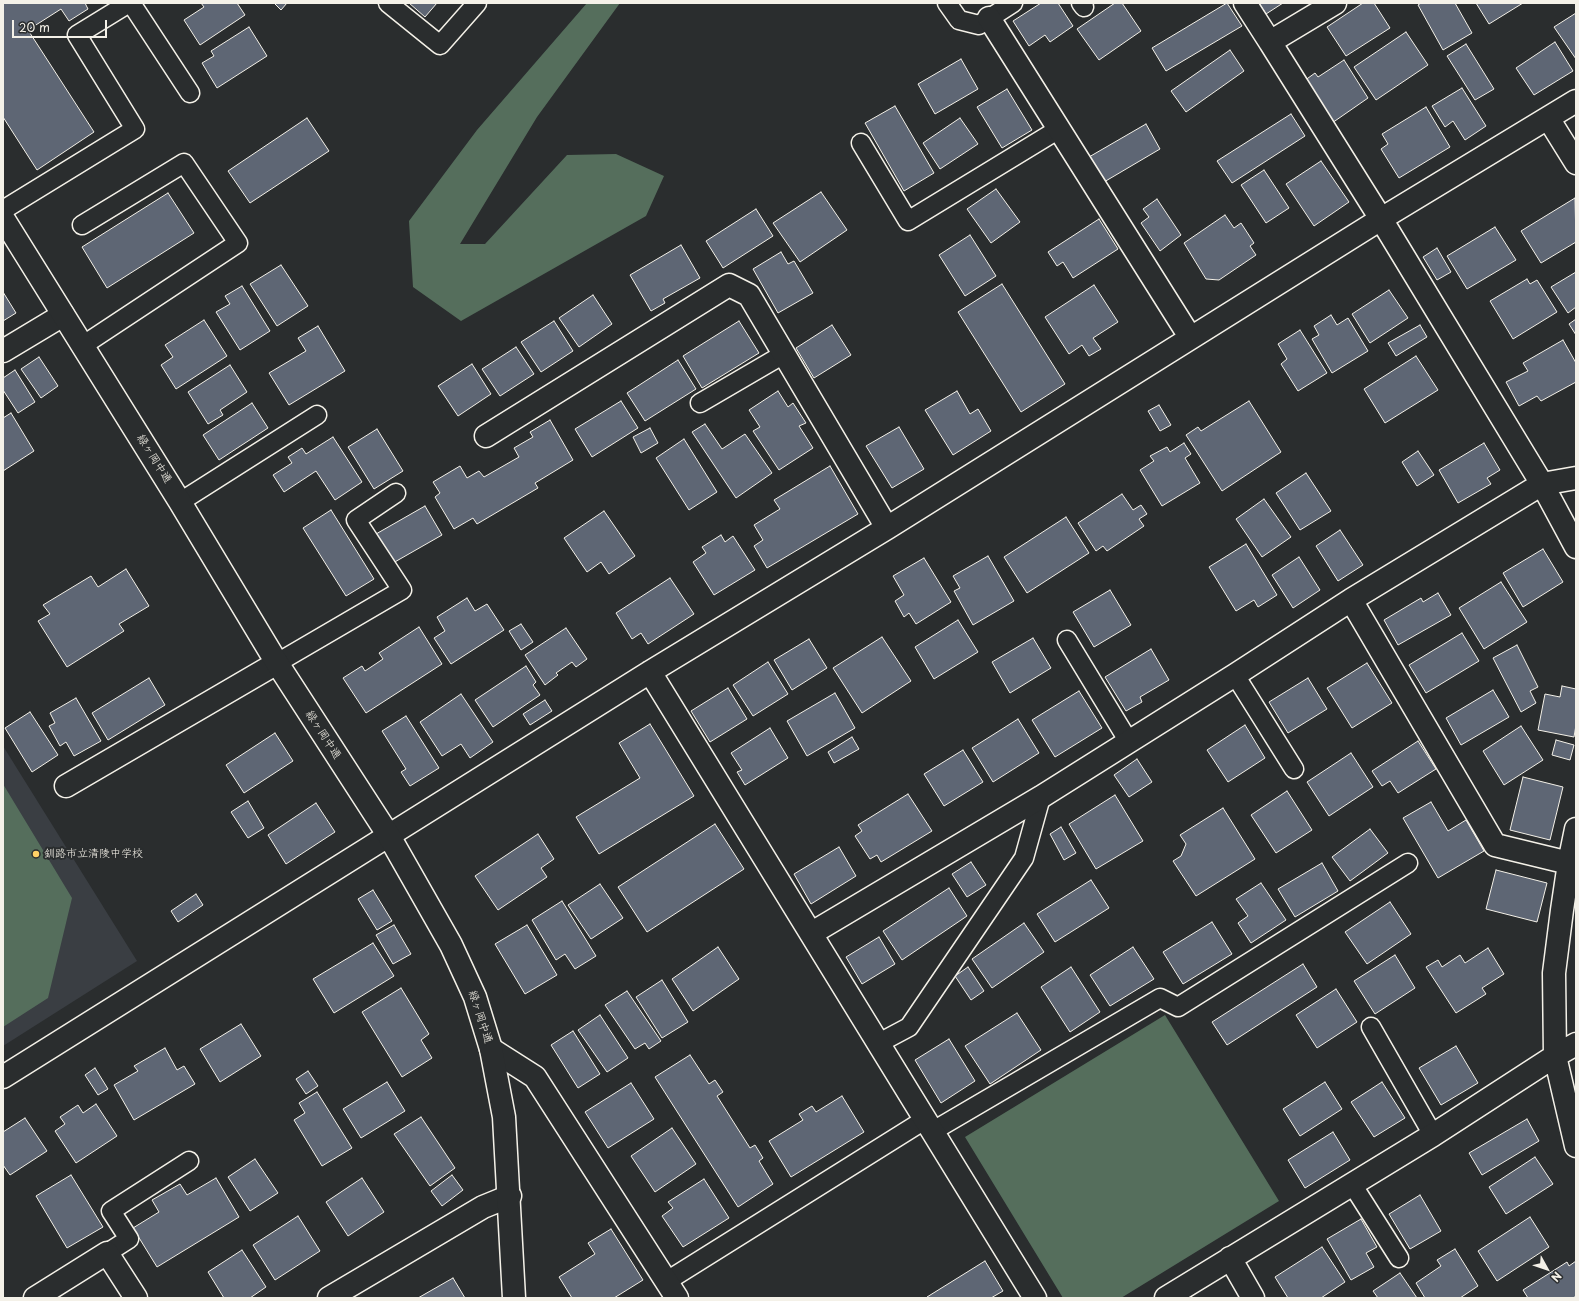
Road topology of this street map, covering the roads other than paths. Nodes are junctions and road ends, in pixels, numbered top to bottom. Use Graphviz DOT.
graph roads {
  1 [pos="130,3"];
  2 [pos="388,3"];
  3 [pos="477,3"];
  4 [pos="948,3"];
  5 [pos="1013,3"];
  6 [pos="1245,3"];
  7 [pos="1335,3"];
  8 [pos="990,18"];
  9 [pos="1270,42"];
  10 [pos="190,93"];
  11 [pos="1576,100"];
  12 [pos="1548,118"];
  13 [pos="1059,128"];
  14 [pos="861,143"];
  15 [pos="1576,163"];
  16 [pos="3,210"];
  17 [pos="3,218"];
  18 [pos="1381,219"];
  19 [pos="82,225"];
  20 [pos="64,315"];
  21 [pos="1190,338"];
  22 [pos="82,346"];
  23 [pos="3,351"];
  24 [pos="784,354"];
  25 [pos="700,403"];
  26 [pos="317,415"];
  27 [pos="486,436"];
  28 [pos="1576,478"];
  29 [pos="1542,484"];
  30 [pos="396,494"];
  31 [pos="180,502"];
  32 [pos="887,528"];
  33 [pos="1576,547"];
  34 [pos="1350,600"];
  35 [pos="1067,640"];
  36 [pos="277,663"];
  37 [pos="650,672"];
  38 [pos="1235,676"];
  39 [pos="1129,742"];
  40 [pos="1294,769"];
  41 [pos="66,786"];
  42 [pos="1041,797"];
  43 [pos="1576,829"];
  44 [pos="389,836"];
  45 [pos="1408,863"];
  46 [pos="1569,863"];
  47 [pos="812,932"];
  48 [pos="1371,1027"];
  49 [pos="879,1043"];
  50 [pos="1576,1044"];
  51 [pos="491,1049"];
  52 [pos="1555,1056"];
  53 [pos="3,1077"];
  54 [pos="929,1125"];
  55 [pos="1433,1135"];
  56 [pos="1576,1146"];
  57 [pos="189,1161"];
  58 [pos="1352,1184"];
  59 [pos="510,1196"];
  60 [pos="107,1253"];
  61 [pos="1230,1258"];
  62 [pos="1399,1258"];
  63 [pos="672,1290"];
  64 [pos="34,1298"];
  65 [pos="136,1298"];
  66 [pos="329,1298"];
  67 [pos="514,1298"];
  68 [pos="1036,1298"];
  69 [pos="1166,1298"];
  70 [pos="1253,1298"];
  1 -- 10 [label="lane"];
  1 -- 16 [label="lane"];
  2 -- 3 [label="lane"];
  4 -- 8 [label="lane"];
  5 -- 8 [label="lane"];
  6 -- 9 [label="street"];
  7 -- 9 [label="street"];
  8 -- 13 [label="street"];
  9 -- 18 [label="street"];
  11 -- 12 [label="street"];
  12 -- 15 [label="street"];
  12 -- 18 [label="street"];
  13 -- 14 [label="lane"];
  13 -- 21 [label="street"];
  17 -- 20 [label="street, 緑ヶ岡中通"];
  18 -- 21 [label="street"];
  18 -- 29 [label="street"];
  19 -- 22 [label="lane"];
  20 -- 22 [label="street, 緑ヶ岡中通"];
  20 -- 23 [label="street"];
  21 -- 32 [label="street"];
  22 -- 31 [label="street, 緑ヶ岡中通"];
  24 -- 25 [label="lane"];
  24 -- 27 [label="street"];
  24 -- 32 [label="street"];
  26 -- 31 [label="lane"];
  28 -- 29 [label="street"];
  29 -- 33 [label="street"];
  29 -- 34 [label="street"];
  30 -- 36 [label="lane"];
  31 -- 36 [label="street, 緑ヶ岡中通"];
  32 -- 37 [label="street"];
  34 -- 38 [label="street"];
  34 -- 46 [label="street"];
  35 -- 39 [label="lane"];
  36 -- 41 [label="street"];
  36 -- 44 [label="street, 緑ヶ岡中通"];
  37 -- 44 [label="street"];
  37 -- 47 [label="street"];
  38 -- 39 [label="street"];
  38 -- 40 [label="lane"];
  39 -- 42 [label="street"];
  42 -- 47 [label="street"];
  42 -- 49 [label="lane"];
  43 -- 46 [label="street"];
  44 -- 51 [label="street, 緑ヶ岡中通"];
  44 -- 53 [label="street"];
  45 -- 54 [label="lane"];
  46 -- 52 [label="street"];
  47 -- 49 [label="street"];
  48 -- 55 [label="lane"];
  49 -- 54 [label="street"];
  50 -- 52 [label="street"];
  51 -- 59 [label="street, 緑ヶ岡中通"];
  51 -- 63 [label="street"];
  52 -- 55 [label="street"];
  52 -- 56 [label="street"];
  54 -- 63 [label="lane"];
  54 -- 68 [label="street"];
  55 -- 58 [label="street"];
  57 -- 60 [label="lane"];
  58 -- 61 [label="street"];
  58 -- 62 [label="lane"];
  59 -- 66 [label="street"];
  59 -- 67 [label="street, 緑ヶ岡中通"];
  60 -- 64 [label="street"];
  60 -- 65 [label="street"];
  61 -- 69 [label="street"];
  61 -- 70 [label="street"];
}
